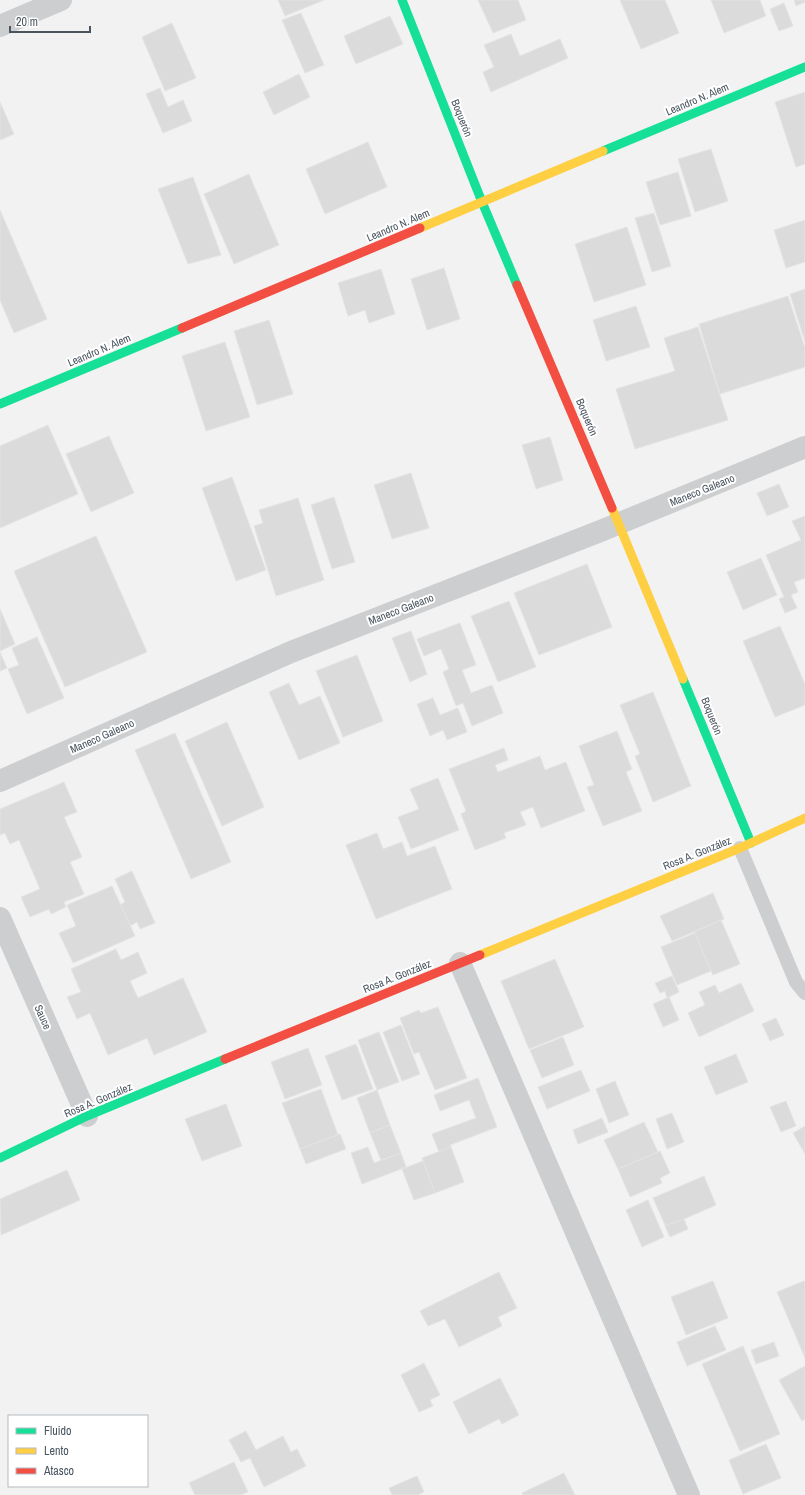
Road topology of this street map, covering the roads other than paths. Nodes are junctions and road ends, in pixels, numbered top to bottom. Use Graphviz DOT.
graph roads {
  1 [pos="61,0"];
  2 [pos="402,0"];
  3 [pos="0,26"];
  4 [pos="805,67"];
  5 [pos="482,202"];
  6 [pos="0,404"];
  7 [pos="805,447"];
  8 [pos="619,524"];
  9 [pos="0,781"];
  10 [pos="805,818"];
  11 [pos="745,845"];
  12 [pos="0,918"];
  13 [pos="460,964"];
  14 [pos="805,993"];
  15 [pos="87,1116"];
  16 [pos="0,1158"];
  17 [pos="689,1495"];
  1 -- 3 [label="street"];
  2 -- 5 [label="street, Boquerón"];
  4 -- 5 [label="street, Leandro N. Alem"];
  5 -- 6 [label="street, Leandro N. Alem"];
  5 -- 8 [label="street, Boquerón"];
  7 -- 8 [label="street, Maneco Galeano"];
  8 -- 9 [label="street, Maneco Galeano"];
  8 -- 11 [label="street, Boquerón"];
  10 -- 11 [label="street, Rosa A. González"];
  11 -- 13 [label="street, Rosa A. González"];
  11 -- 14 [label="lane"];
  12 -- 15 [label="street, Sauce"];
  13 -- 15 [label="street, Rosa A. González"];
  13 -- 17 [label="street"];
  15 -- 16 [label="street, Rosa A. González"];
}
